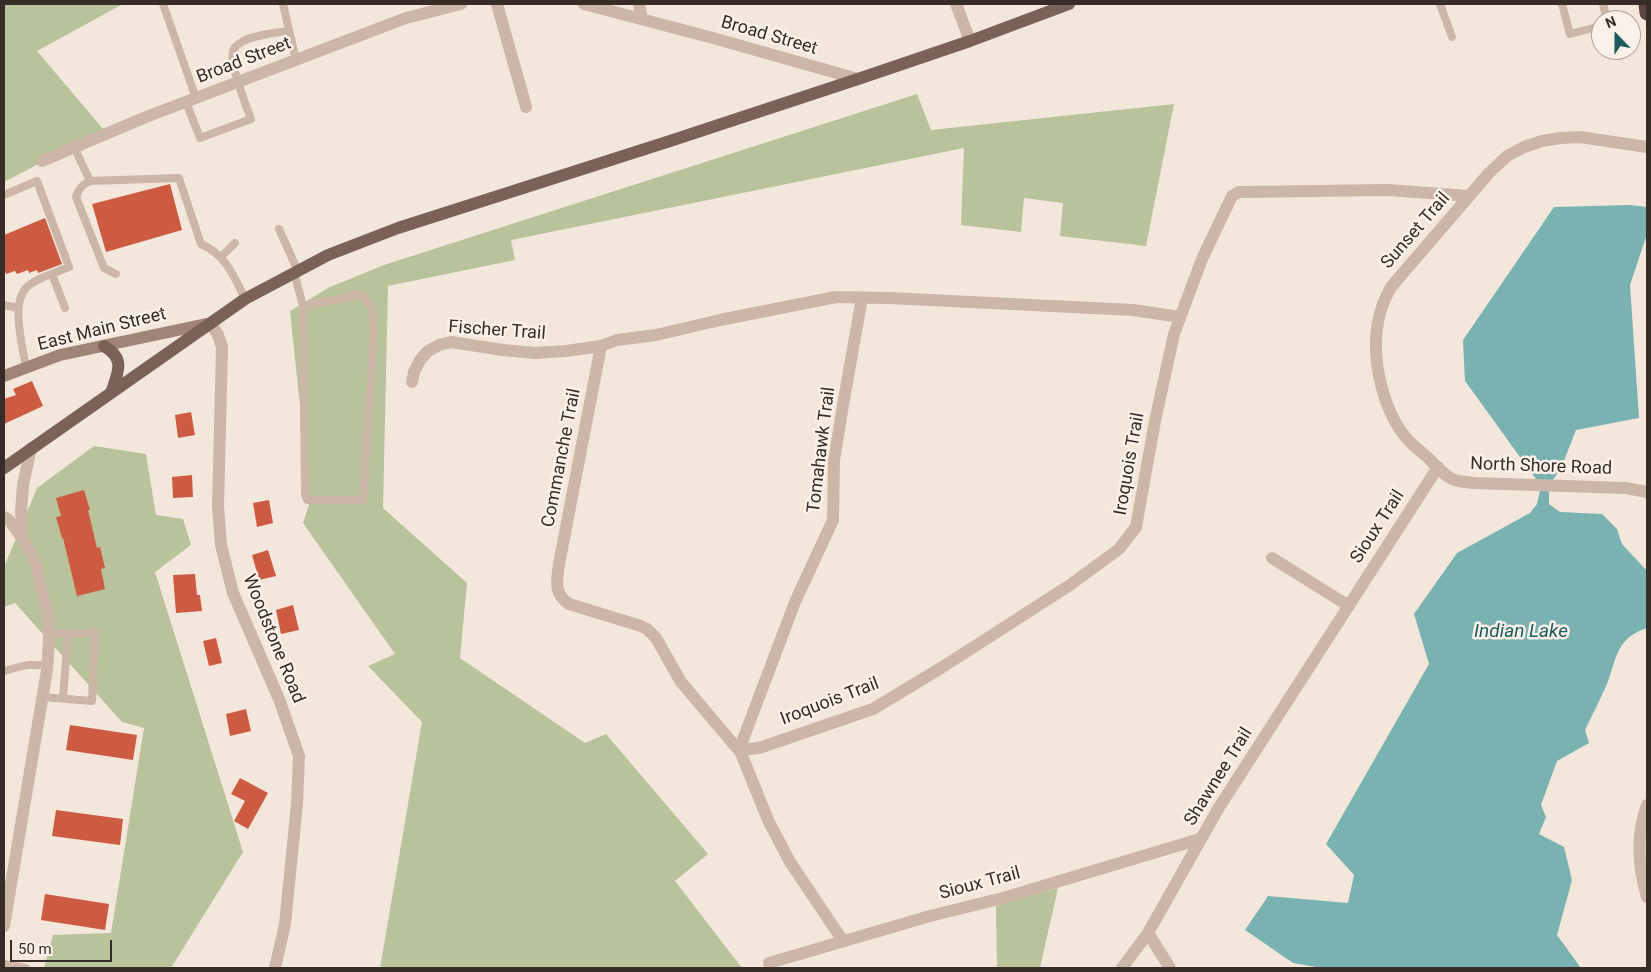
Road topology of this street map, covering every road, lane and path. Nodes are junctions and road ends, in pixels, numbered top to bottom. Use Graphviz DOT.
graph roads {
  1 [pos="163,4"];
  2 [pos="283,4"];
  3 [pos="461,4"];
  4 [pos="497,4"];
  5 [pos="584,4"];
  6 [pos="639,4"];
  7 [pos="956,4"];
  8 [pos="1069,4"];
  9 [pos="1440,4"];
  10 [pos="1562,4"];
  11 [pos="1646,4"];
  12 [pos="424,8"];
  13 [pos="1647,13"];
  14 [pos="642,19"];
  15 [pos="1591,29"];
  16 [pos="289,31"];
  17 [pos="1452,36"];
  18 [pos="970,41"];
  19 [pos="296,60"];
  20 [pos="858,79"];
  21 [pos="238,82"];
  22 [pos="192,100"];
  23 [pos="526,107"];
  24 [pos="74,147"];
  25 [pos="1647,147"];
  26 [pos="42,161"];
  27 [pos="90,181"];
  28 [pos="4,194"];
  29 [pos="1469,196"];
  30 [pos="279,229"];
  31 [pos="235,243"];
  32 [pos="221,256"];
  33 [pos="295,270"];
  34 [pos="52,274"];
  35 [pos="116,274"];
  36 [pos="862,298"];
  37 [pos="245,299"];
  38 [pos="4,305"];
  39 [pos="303,306"];
  40 [pos="18,308"];
  41 [pos="65,308"];
  42 [pos="1180,317"];
  43 [pos="211,323"];
  44 [pos="104,346"];
  45 [pos="600,346"];
  46 [pos="26,368"];
  47 [pos="4,376"];
  48 [pos="412,382"];
  49 [pos="110,393"];
  50 [pos="31,448"];
  51 [pos="1438,467"];
  52 [pos="4,468"];
  53 [pos="1647,492"];
  54 [pos="4,517"];
  55 [pos="23,539"];
  56 [pos="1272,558"];
  57 [pos="1349,606"];
  58 [pos="49,632"];
  59 [pos="68,634"];
  60 [pos="47,665"];
  61 [pos="4,671"];
  62 [pos="42,697"];
  63 [pos="63,698"];
  64 [pos="738,750"];
  65 [pos="1647,805"];
  66 [pos="1200,839"];
  67 [pos="1647,897"];
  68 [pos="4,926"];
  69 [pos="1148,932"];
  70 [pos="843,941"];
  71 [pos="769,963"];
  72 [pos="4,964"];
  73 [pos="26,968"];
  74 [pos="276,968"];
  75 [pos="1122,968"];
  76 [pos="1170,968"];
  1 -- 22 [label="lane"];
  2 -- 16 [label="lane"];
  3 -- 12 [label="street, Broad Street"];
  4 -- 23 [label="street"];
  5 -- 14 [label="street, Broad Street"];
  6 -- 14 [label="street"];
  7 -- 18 [label="street"];
  8 -- 18 [label="main road"];
  9 -- 17 [label="lane"];
  10 -- 15 [label="lane"];
  11 -- 13 [label="highway"];
  12 -- 19 [label="street, Broad Street"];
  14 -- 20 [label="street, Broad Street"];
  16 -- 19 [label="lane"];
  16 -- 21 [label="lane"];
  18 -- 20 [label="main road"];
  19 -- 21 [label="street, Broad Street"];
  20 -- 33 [label="main road"];
  21 -- 22 [label="street, Broad Street"];
  21 -- 22 [label="lane"];
  22 -- 24 [label="street, Broad Street"];
  24 -- 26 [label="street, Broad Street"];
  24 -- 27 [label="lane"];
  25 -- 29 [label="street, Sunset Trail"];
  27 -- 32 [label="lane"];
  27 -- 35 [label="lane"];
  28 -- 34 [label="lane"];
  29 -- 42 [label="street, Iroquois Trail"];
  29 -- 51 [label="street, Sunset Trail"];
  30 -- 33 [label="lane"];
  31 -- 32 [label="lane"];
  32 -- 37 [label="lane"];
  33 -- 37 [label="main road"];
  33 -- 39 [label="lane"];
  34 -- 40 [label="lane"];
  34 -- 41 [label="lane"];
  36 -- 42 [label="street"];
  36 -- 45 [label="street"];
  36 -- 64 [label="street, Tomahawk Trail"];
  37 -- 43 [label="main road"];
  38 -- 40 [label="lane"];
  39 -- 39 [label="lane"];
  40 -- 46 [label="lane"];
  42 -- 64 [label="street, Iroquois Trail"];
  43 -- 44 [label="street, East Main Street"];
  43 -- 49 [label="main road"];
  43 -- 74 [label="street, Woodstone Road"];
  44 -- 46 [label="street, East Main Street"];
  44 -- 49 [label="main road"];
  45 -- 48 [label="street, Fischer Trail"];
  45 -- 64 [label="street, Commanche Trail"];
  46 -- 47 [label="street, East Main Street"];
  49 -- 50 [label="main road"];
  50 -- 52 [label="main road"];
  50 -- 55 [label="street"];
  51 -- 53 [label="street, North Shore Road"];
  51 -- 57 [label="street, Sioux Trail"];
  54 -- 55 [label="street"];
  55 -- 58 [label="street"];
  56 -- 57 [label="street"];
  57 -- 66 [label="street, Shawnee Trail"];
  58 -- 59 [label="lane"];
  58 -- 60 [label="street"];
  59 -- 63 [label="lane"];
  59 -- 63 [label="lane"];
  60 -- 61 [label="lane"];
  60 -- 62 [label="street"];
  62 -- 63 [label="lane"];
  62 -- 68 [label="street"];
  64 -- 70 [label="street"];
  65 -- 67 [label="street"];
  66 -- 69 [label="street, Shawnee Trail"];
  66 -- 70 [label="street, Sioux Trail"];
  69 -- 75 [label="street, Shawnee Trail"];
  69 -- 76 [label="street"];
  70 -- 71 [label="street, Sioux Trail"];
  72 -- 73 [label="lane"];
}
